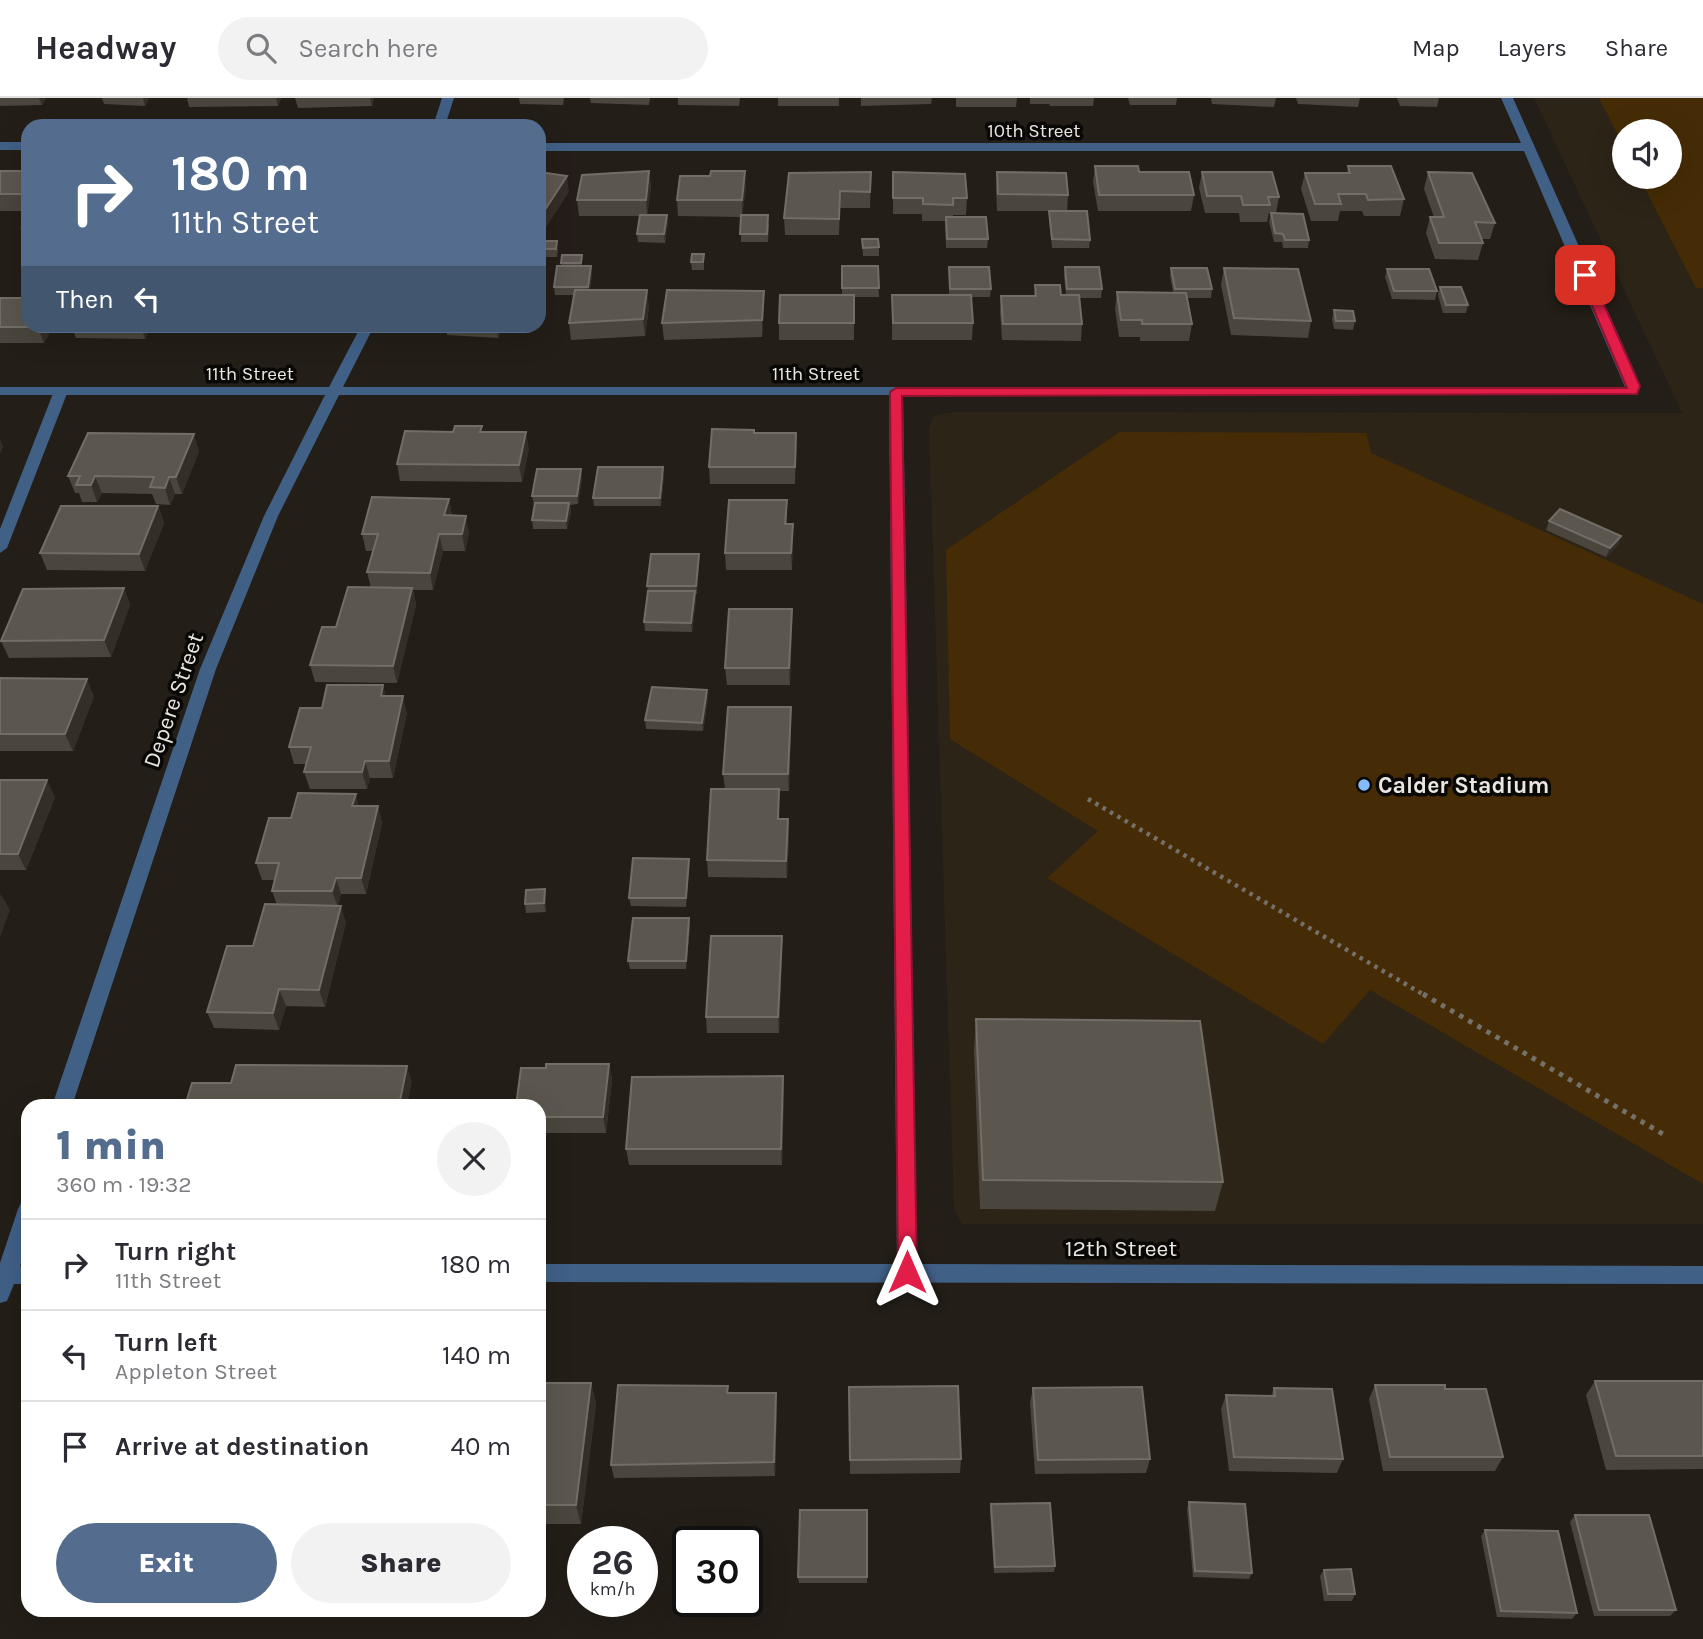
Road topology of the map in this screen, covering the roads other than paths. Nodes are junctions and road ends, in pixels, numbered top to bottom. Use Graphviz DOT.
graph roads {
  1 [pos="448,98"];
  2 [pos="1507,98"];
  3 [pos="441,119"];
  4 [pos="0,146"];
  5 [pos="21,146"];
  6 [pos="546,147"];
  7 [pos="1529,147"];
  8 [pos="363,333"];
  9 [pos="0,391"];
  10 [pos="61,391"];
  11 [pos="896,392"];
  12 [pos="332,393"];
  13 [pos="0,548"];
  14 [pos="64,1099"];
  15 [pos="21,1230"];
  16 [pos="907,1272"];
  17 [pos="546,1273"];
  18 [pos="1703,1275"];
  19 [pos="21,1278"];
  20 [pos="3,1284"];
  1 -- 3 [label="street"];
  2 -- 7 [label="street"];
  4 -- 5 [label="street"];
  6 -- 7 [label="street, 10th Street"];
  7 -- 11 [label="street, 11th Street"];
  8 -- 12 [label="street, Depere Street"];
  9 -- 10 [label="street, 11th Street"];
  10 -- 12 [label="street, 11th Street"];
  10 -- 13 [label="street"];
  11 -- 12 [label="street, 11th Street"];
  11 -- 16 [label="street"];
  12 -- 14 [label="street, Depere Street"];
  15 -- 20 [label="street"];
  16 -- 17 [label="street, 12th Street"];
  16 -- 18 [label="street, 12th Street"];
  19 -- 20 [label="street"];
}
